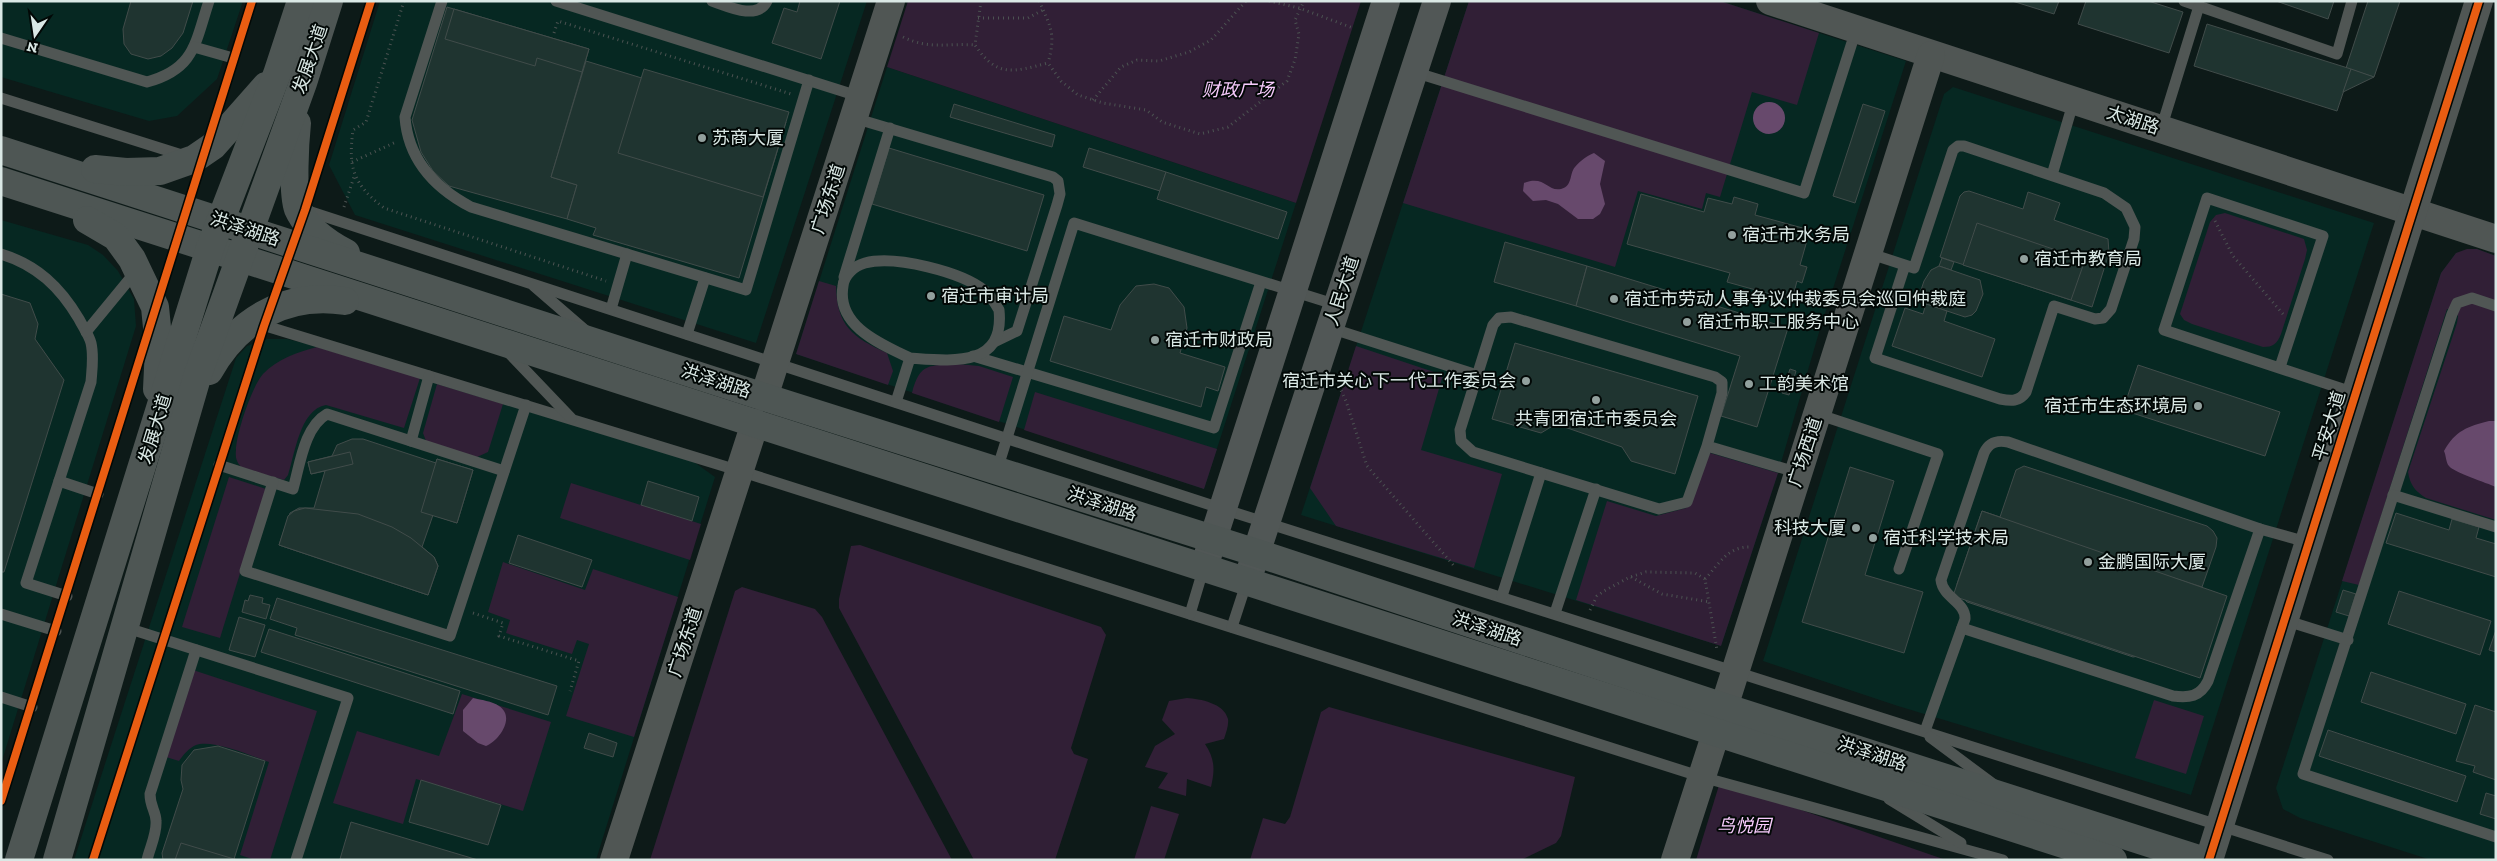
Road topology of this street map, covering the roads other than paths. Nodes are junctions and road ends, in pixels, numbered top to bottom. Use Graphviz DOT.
graph roads {
  1 [pos="208,1"];
  2 [pos="301,1"];
  3 [pos="329,1"];
  4 [pos="442,1"];
  5 [pos="556,1"];
  6 [pos="712,1"];
  7 [pos="767,1"];
  8 [pos="891,1"];
  9 [pos="1386,1"];
  10 [pos="1437,1"];
  11 [pos="1770,1"];
  12 [pos="2184,1"];
  13 [pos="2352,1"];
  14 [pos="2479,1"];
  15 [pos="2199,6"];
  16 [pos="1856,30"];
  17 [pos="1,38"];
  18 [pos="194,47"];
  19 [pos="1932,55"];
  20 [pos="233,58"];
  21 [pos="1414,72"];
  22 [pos="290,79"];
  23 [pos="809,80"];
  24 [pos="1,98"];
  25 [pos="2074,100"];
  26 [pos="858,107"];
  27 [pos="890,128"];
  28 [pos="2161,129"];
  29 [pos="6,152"];
  30 [pos="194,159"];
  31 [pos="2052,175"];
  32 [pos="2,182"];
  33 [pos="305,210"];
  34 [pos="2412,211"];
  35 [pos="220,220"];
  36 [pos="250,230"];
  37 [pos="2496,239"];
  38 [pos="210,248"];
  39 [pos="1868,253"];
  40 [pos="1,254"];
  41 [pos="627,254"];
  42 [pos="239,258"];
  43 [pos="1905,265"];
  44 [pos="137,270"];
  45 [pos="705,278"];
  46 [pos="844,279"];
  47 [pos="406,281"];
  48 [pos="1261,282"];
  49 [pos="530,283"];
  50 [pos="1293,292"];
  51 [pos="2496,306"];
  52 [pos="397,309"];
  53 [pos="611,309"];
  54 [pos="1334,317"];
  55 [pos="250,321"];
  56 [pos="86,332"];
  57 [pos="687,334"];
  58 [pos="498,341"];
  59 [pos="996,341"];
  60 [pos="603,345"];
  61 [pos="972,356"];
  62 [pos="910,358"];
  63 [pos="775,363"];
  64 [pos="2280,367"];
  65 [pos="1027,372"];
  66 [pos="1477,375"];
  67 [pos="429,376"];
  68 [pos="2355,392"];
  69 [pos="764,397"];
  70 [pos="896,402"];
  71 [pos="526,405"];
  72 [pos="1817,414"];
  73 [pos="571,419"];
  74 [pos="755,423"];
  75 [pos="167,434"];
  76 [pos="1006,438"];
  77 [pos="410,441"];
  78 [pos="1707,446"];
  79 [pos="220,465"];
  80 [pos="996,470"];
  81 [pos="504,471"];
  82 [pos="740,471"];
  83 [pos="1541,473"];
  84 [pos="1799,473"];
  85 [pos="59,482"];
  86 [pos="273,482"];
  87 [pos="1596,489"];
  88 [pos="98,494"];
  89 [pos="2393,495"];
  90 [pos="1223,509"];
  91 [pos="1266,522"];
  92 [pos="2496,527"];
  93 [pos="2260,529"];
  94 [pos="1213,539"];
  95 [pos="2308,542"];
  96 [pos="1257,553"];
  97 [pos="1204,568"];
  98 [pos="1899,569"];
  99 [pos="1247,581"];
  100 [pos="67,596"];
  101 [pos="1502,596"];
  102 [pos="1555,613"];
  103 [pos="1,614"];
  104 [pos="1190,614"];
  105 [pos="2284,620"];
  106 [pos="124,627"];
  107 [pos="1232,627"];
  108 [pos="1962,628"];
  109 [pos="56,631"];
  110 [pos="2348,640"];
  111 [pos="196,650"];
  112 [pos="1727,668"];
  113 [pos="1,697"];
  114 [pos="32,707"];
  115 [pos="1724,707"];
  116 [pos="1923,731"];
  117 [pos="1716,733"];
  118 [pos="1851,776"];
  119 [pos="1702,777"];
  120 [pos="2015,800"];
  121 [pos="2220,825"];
  122 [pos="2496,837"];
  123 [pos="1973,850"];
  124 [pos="19,860"];
  125 [pos="56,860"];
  126 [pos="146,860"];
  127 [pos="296,860"];
  128 [pos="614,860"];
  129 [pos="1676,860"];
  130 [pos="2003,860"];
  131 [pos="2113,860"];
  132 [pos="2202,860"];
  133 [pos="2209,860"];
  134 [pos="2328,860"];
  1 -- 18 [label="lane"];
  2 -- 22 [label="main road, 发展大道"];
  3 -- 22 [label="main road, 发展大道"];
  4 -- 41 [label="lane"];
  5 -- 23 [label="lane"];
  6 -- 7 [label="lane"];
  8 -- 26 [label="street, 广场东道"];
  9 -- 50 [label="main road"];
  10 -- 21 [label="main road, 人民大道"];
  11 -- 16 [label="street, 太湖路"];
  12 -- 15 [label="lane"];
  13 -- 15 [label="lane"];
  14 -- 34 [label="street, 平安大道"];
  15 -- 28 [label="lane"];
  16 -- 19 [label="street, 太湖路"];
  16 -- 21 [label="lane"];
  17 -- 18 [label="lane"];
  18 -- 20 [label="lane"];
  19 -- 25 [label="street, 太湖路"];
  19 -- 39 [label="street, 广场西道"];
  21 -- 54 [label="main road, 人民大道"];
  22 -- 30 [label="main road"];
  22 -- 35 [label="main road, 发展大道"];
  22 -- 36 [label="main road, 发展大道"];
  22 -- 47 [label="main road"];
  23 -- 26 [label="lane"];
  23 -- 45 [label="lane"];
  24 -- 30 [label="lane"];
  25 -- 28 [label="street, 太湖路"];
  25 -- 31 [label="lane"];
  26 -- 27 [label="lane"];
  26 -- 63 [label="street, 广场东道"];
  27 -- 46 [label="lane"];
  27 -- 59 [label="lane"];
  28 -- 34 [label="street, 太湖路"];
  29 -- 30 [label="main road"];
  29 -- 35 [label="main road, 洪泽湖路"];
  31 -- 43 [label="lane"];
  31 -- 43 [label="lane"];
  32 -- 38 [label="main road, 洪泽湖路"];
  32 -- 44 [label="main road"];
  33 -- 49 [label="lane"];
  34 -- 37 [label="street, 太湖路"];
  34 -- 68 [label="street, 平安大道"];
  35 -- 36 [label="main road, 洪泽湖路"];
  35 -- 38 [label="main road, 发展大道"];
  36 -- 42 [label="main road, 发展大道"];
  36 -- 47 [label="main road, 洪泽湖路"];
  38 -- 42 [label="main road, 洪泽湖路"];
  38 -- 75 [label="main road, 发展大道"];
  39 -- 43 [label="lane"];
  39 -- 72 [label="street, 广场西道"];
  40 -- 56 [label="lane"];
  41 -- 45 [label="lane"];
  41 -- 53 [label="lane"];
  42 -- 52 [label="main road, 洪泽湖路"];
  42 -- 75 [label="main road, 发展大道"];
  44 -- 56 [label="lane"];
  44 -- 75 [label="main road"];
  45 -- 57 [label="lane"];
  46 -- 59 [label="lane"];
  46 -- 62 [label="lane"];
  47 -- 60 [label="main road, 洪泽湖路"];
  48 -- 50 [label="lane"];
  48 -- 65 [label="lane"];
  48 -- 65 [label="lane"];
  49 -- 53 [label="lane"];
  49 -- 60 [label="lane"];
  50 -- 54 [label="lane"];
  50 -- 90 [label="main road"];
  51 -- 89 [label="lane"];
  52 -- 55 [label="main road"];
  52 -- 58 [label="main road, 洪泽湖路"];
  53 -- 57 [label="lane"];
  54 -- 66 [label="lane"];
  54 -- 91 [label="main road, 人民大道"];
  55 -- 67 [label="lane"];
  55 -- 75 [label="main road"];
  56 -- 85 [label="lane"];
  57 -- 63 [label="lane"];
  58 -- 73 [label="lane"];
  58 -- 74 [label="main road, 洪泽湖路"];
  59 -- 61 [label="lane"];
  60 -- 69 [label="main road, 洪泽湖路"];
  61 -- 62 [label="lane"];
  61 -- 65 [label="lane"];
  62 -- 70 [label="lane"];
  63 -- 69 [label="street, 广场东道"];
  63 -- 70 [label="lane"];
  64 -- 64 [label="lane"];
  64 -- 68 [label="lane"];
  65 -- 76 [label="lane"];
  66 -- 78 [label="lane"];
  66 -- 83 [label="lane"];
  67 -- 71 [label="lane"];
  67 -- 77 [label="lane"];
  68 -- 95 [label="street, 平安大道"];
  69 -- 80 [label="main road, 洪泽湖路"];
  70 -- 76 [label="lane"];
  71 -- 73 [label="lane"];
  71 -- 81 [label="lane"];
  72 -- 84 [label="street, 广场西道"];
  72 -- 98 [label="lane"];
  73 -- 82 [label="lane"];
  74 -- 82 [label="street, 广场东道"];
  74 -- 97 [label="main road, 洪泽湖路"];
  75 -- 106 [label="main road, 发展大道"];
  75 -- 124 [label="main road, 发展大道"];
  76 -- 80 [label="lane"];
  76 -- 90 [label="lane"];
  77 -- 81 [label="lane"];
  77 -- 86 [label="lane"];
  78 -- 84 [label="lane"];
  78 -- 87 [label="lane"];
  79 -- 86 [label="lane"];
  80 -- 94 [label="main road, 洪泽湖路"];
  81 -- 86 [label="lane"];
  82 -- 104 [label="lane"];
  82 -- 128 [label="street, 广场东道"];
  83 -- 87 [label="lane"];
  83 -- 101 [label="lane"];
  84 -- 112 [label="street, 广场西道"];
  85 -- 88 [label="lane"];
  85 -- 100 [label="lane"];
  87 -- 102 [label="lane"];
  89 -- 92 [label="lane"];
  89 -- 110 [label="lane"];
  90 -- 91 [label="lane"];
  90 -- 94 [label="main road"];
  91 -- 96 [label="main road, 人民大道"];
  91 -- 101 [label="lane"];
  93 -- 95 [label="lane"];
  93 -- 108 [label="lane"];
  93 -- 108 [label="lane"];
  94 -- 96 [label="main road, 洪泽湖路"];
  94 -- 97 [label="main road"];
  95 -- 105 [label="street, 平安大道"];
  96 -- 99 [label="main road, 人民大道"];
  96 -- 115 [label="main road, 洪泽湖路"];
  97 -- 99 [label="main road, 洪泽湖路"];
  97 -- 104 [label="lane"];
  99 -- 107 [label="lane"];
  99 -- 117 [label="main road, 洪泽湖路"];
  101 -- 102 [label="lane"];
  102 -- 112 [label="lane"];
  103 -- 109 [label="lane"];
  104 -- 107 [label="lane"];
  105 -- 110 [label="lane"];
  105 -- 121 [label="street, 平安大道"];
  106 -- 111 [label="lane"];
  106 -- 125 [label="main road, 发展大道"];
  107 -- 119 [label="lane"];
  108 -- 116 [label="lane"];
  110 -- 122 [label="lane"];
  111 -- 126 [label="lane"];
  111 -- 127 [label="lane"];
  112 -- 115 [label="street, 广场西道"];
  112 -- 116 [label="lane"];
  113 -- 114 [label="lane"];
  115 -- 120 [label="main road, 洪泽湖路"];
  116 -- 120 [label="lane"];
  116 -- 121 [label="lane"];
  117 -- 118 [label="main road, 洪泽湖路"];
  117 -- 119 [label="street"];
  118 -- 123 [label="lane"];
  118 -- 131 [label="main road, 洪泽湖路"];
  119 -- 123 [label="lane"];
  119 -- 129 [label="street"];
  120 -- 132 [label="main road, 洪泽湖路"];
  121 -- 133 [label="street, 平安大道"];
  121 -- 134 [label="lane"];
  123 -- 130 [label="lane"];
}
